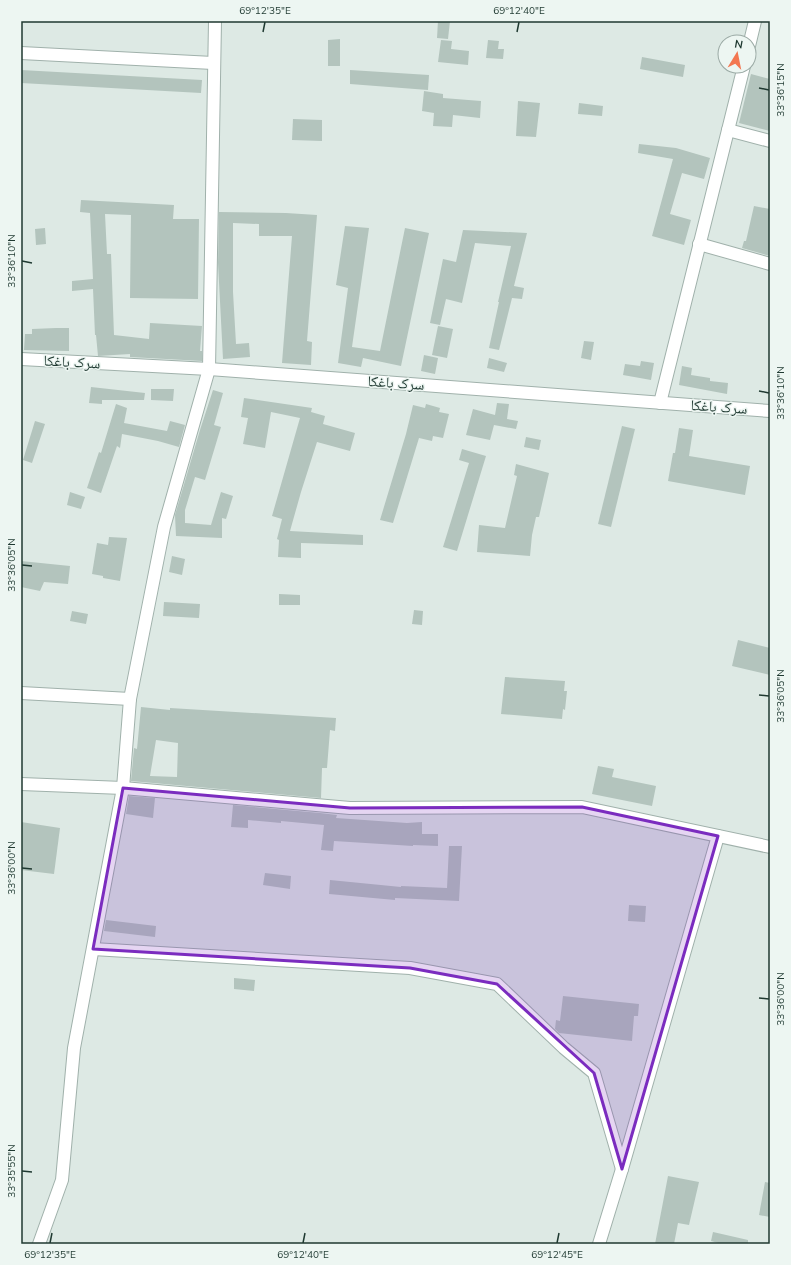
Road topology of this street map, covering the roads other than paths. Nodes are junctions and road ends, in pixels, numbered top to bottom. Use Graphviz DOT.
graph roads {
  1 [pos="214,21"];
  2 [pos="755,21"];
  3 [pos="752,34"];
  4 [pos="21,53"];
  5 [pos="213,63"];
  6 [pos="742,74"];
  7 [pos="728,130"];
  8 [pos="770,141"];
  9 [pos="700,244"];
  10 [pos="770,264"];
  11 [pos="21,359"];
  12 [pos="209,369"];
  13 [pos="660,403"];
  14 [pos="770,411"];
  15 [pos="21,693"];
  16 [pos="130,699"];
  17 [pos="21,784"];
  18 [pos="123,788"];
  19 [pos="718,836"];
  20 [pos="770,848"];
  21 [pos="93,949"];
  22 [pos="622,1169"];
  23 [pos="39,1244"];
  24 [pos="599,1244"];
  1 -- 5 [label="street"];
  2 -- 3 [label="street"];
  4 -- 5 [label="street"];
  5 -- 12 [label="street"];
  6 -- 7 [label="street"];
  7 -- 8 [label="street"];
  7 -- 9 [label="street"];
  9 -- 10 [label="street"];
  9 -- 13 [label="street"];
  11 -- 12 [label="street, سرک باغکا"];
  12 -- 13 [label="street, سرک باغکا"];
  12 -- 16 [label="street"];
  13 -- 14 [label="street, سرک باغکا"];
  15 -- 16 [label="street"];
  16 -- 18 [label="street"];
  17 -- 18 [label="street"];
  18 -- 19 [label="street"];
  18 -- 21 [label="street"];
  19 -- 20 [label="street"];
  19 -- 22 [label="street"];
  21 -- 22 [label="street"];
  21 -- 23 [label="street"];
  22 -- 24 [label="street"];
}
